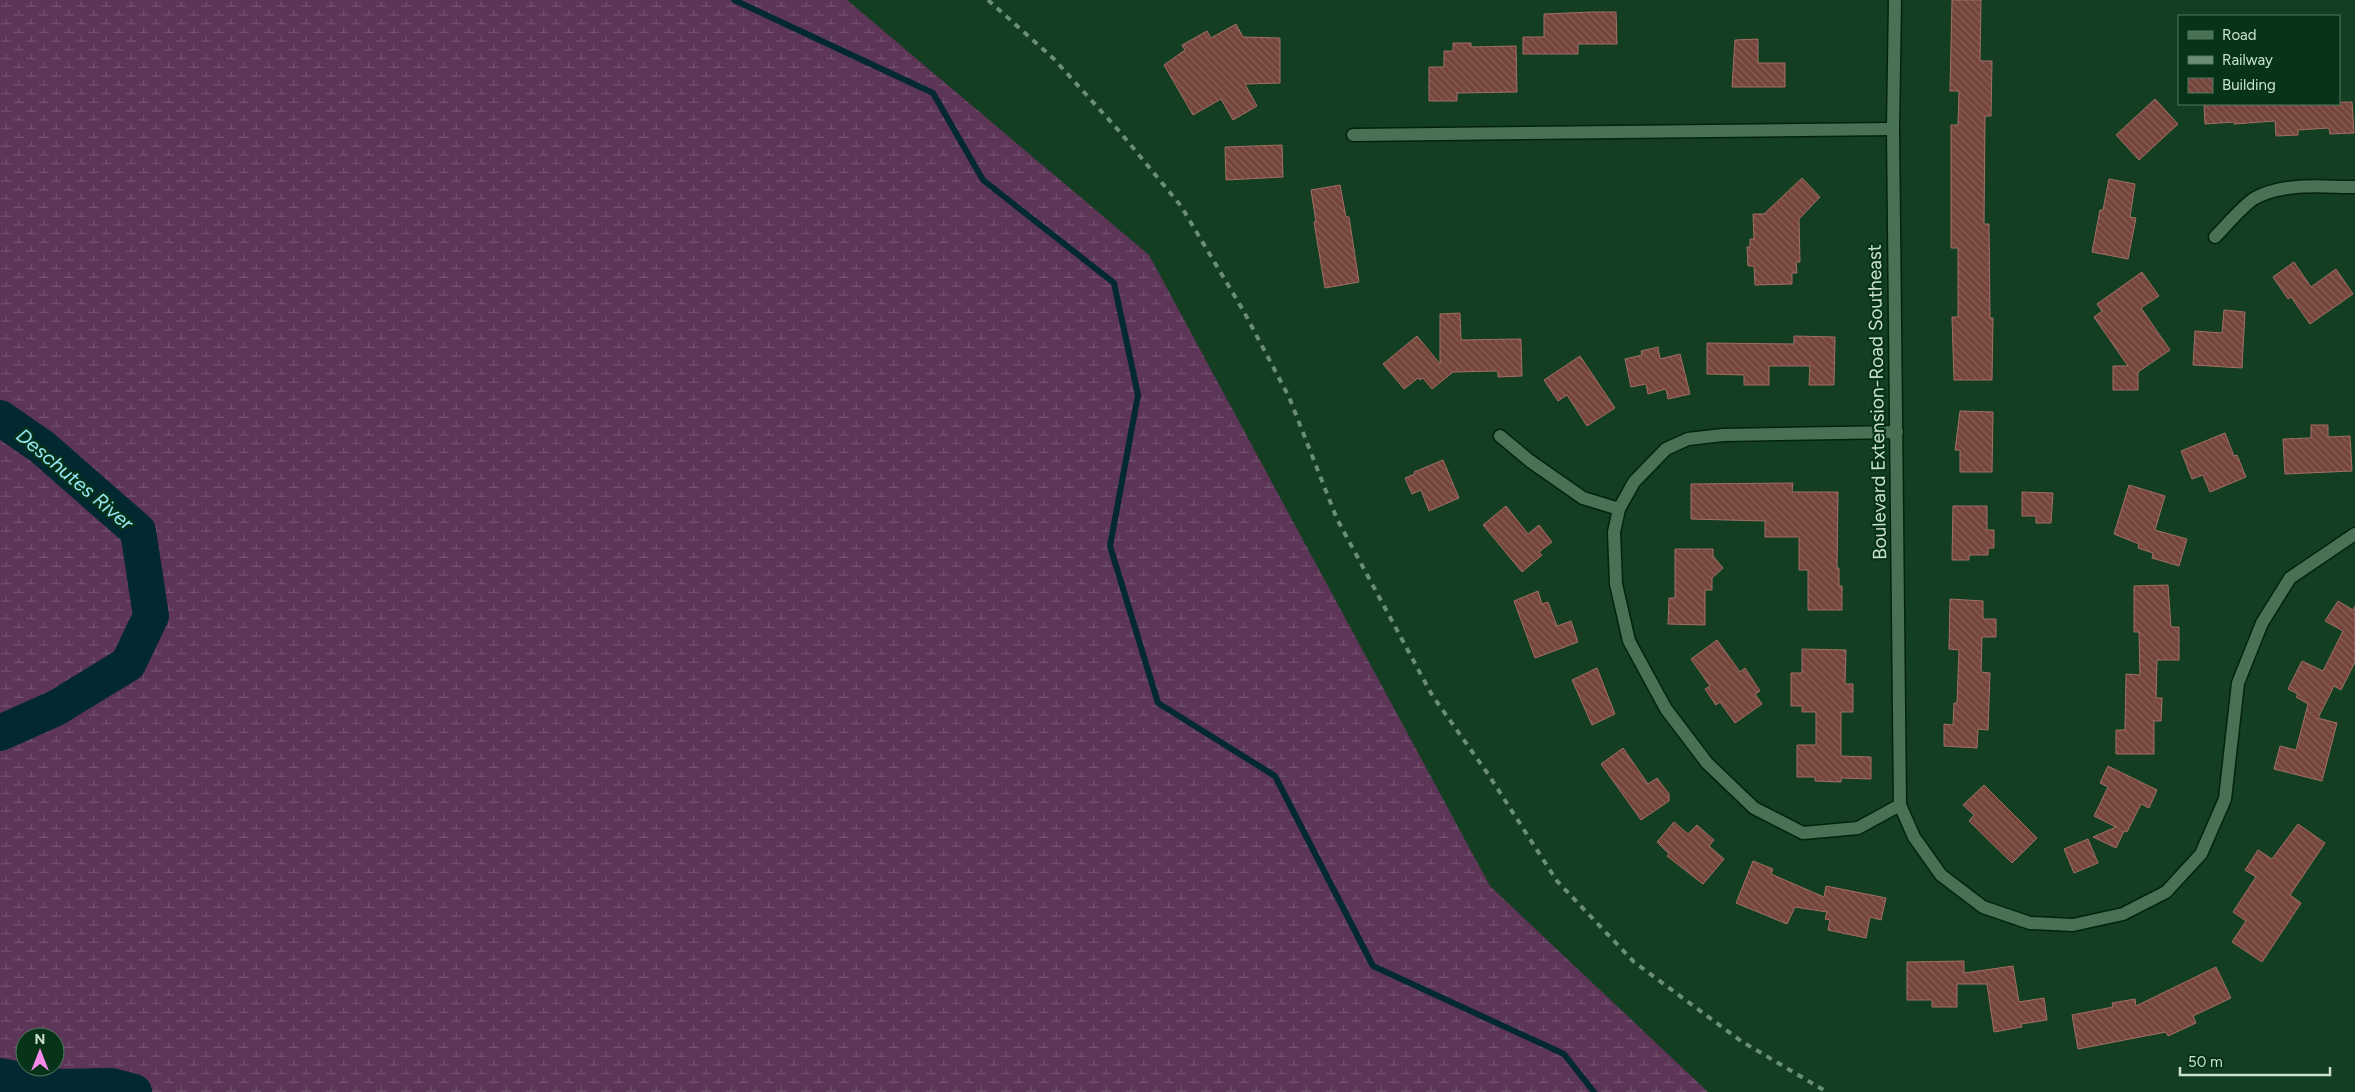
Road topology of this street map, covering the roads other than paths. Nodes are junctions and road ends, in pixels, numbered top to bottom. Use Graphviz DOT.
graph roads {
  1 [pos="1895,0"];
  2 [pos="1893,129"];
  3 [pos="1353,135"];
  4 [pos="2355,187"];
  5 [pos="2215,237"];
  6 [pos="1897,432"];
  7 [pos="1500,436"];
  8 [pos="1619,509"];
  9 [pos="2355,534"];
  10 [pos="1900,805"];
  1 -- 2 [label="street, Boulevard Extension-Road Southeast"];
  2 -- 3 [label="street"];
  2 -- 6 [label="street, Boulevard Extension-Road Southeast"];
  4 -- 5 [label="street"];
  6 -- 8 [label="street"];
  6 -- 10 [label="street, Boulevard Extension-Road Southeast"];
  7 -- 8 [label="street"];
  8 -- 10 [label="street"];
  9 -- 10 [label="street"];
}
